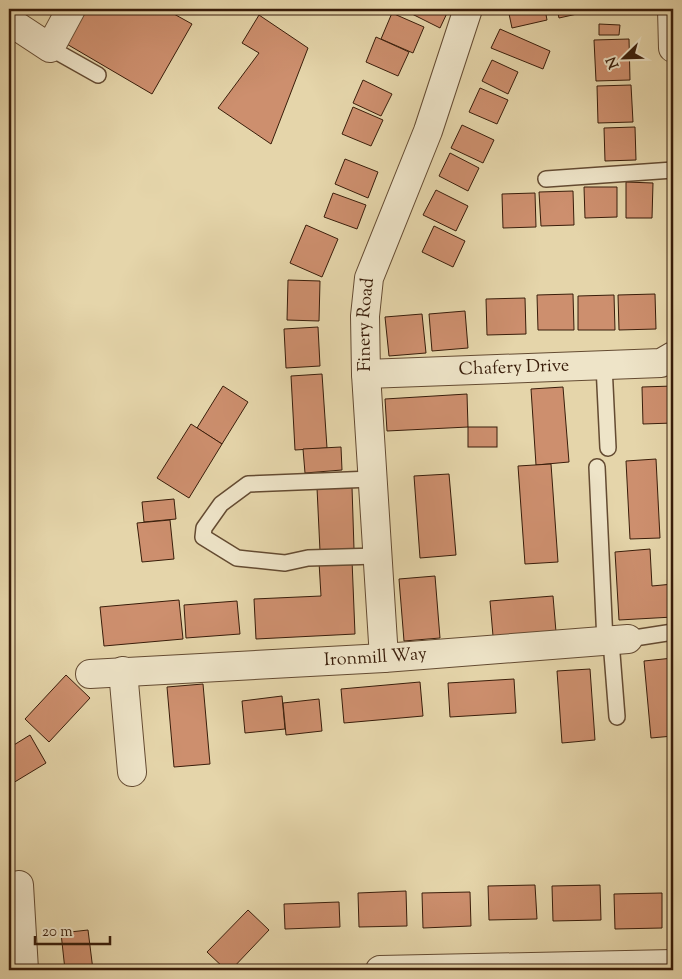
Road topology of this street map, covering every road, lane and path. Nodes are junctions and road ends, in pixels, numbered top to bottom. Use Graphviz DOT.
graph roads {
  1 [pos="71,9"];
  2 [pos="468,9"];
  3 [pos="672,9"];
  4 [pos="9,21"];
  5 [pos="50,48"];
  6 [pos="673,48"];
  7 [pos="98,75"];
  8 [pos="673,170"];
  9 [pos="546,178"];
  10 [pos="667,359"];
  11 [pos="604,366"];
  12 [pos="366,374"];
  13 [pos="608,448"];
  14 [pos="597,467"];
  15 [pos="372,479"];
  16 [pos="377,556"];
  17 [pos="673,632"];
  18 [pos="614,641"];
  19 [pos="384,658"];
  20 [pos="123,671"];
  21 [pos="90,674"];
  22 [pos="617,717"];
  23 [pos="132,772"];
  24 [pos="19,885"];
  25 [pos="673,964"];
  26 [pos="24,970"];
  27 [pos="380,970"];
  1 -- 5 [label="street"];
  2 -- 12 [label="street, Finery Road"];
  3 -- 6 [label="street"];
  4 -- 5 [label="street"];
  5 -- 7 [label="lane"];
  8 -- 9 [label="lane"];
  10 -- 11 [label="street, Chafery Drive"];
  11 -- 12 [label="street, Chafery Drive"];
  11 -- 13 [label="lane"];
  12 -- 15 [label="street, Finery Road"];
  14 -- 18 [label="lane"];
  15 -- 16 [label="street, Finery Road"];
  15 -- 16 [label="lane"];
  16 -- 19 [label="street, Finery Road"];
  17 -- 18 [label="lane"];
  18 -- 19 [label="street, Ironmill Way"];
  18 -- 22 [label="lane"];
  19 -- 20 [label="street, Ironmill Way"];
  20 -- 21 [label="street, Ironmill Way"];
  20 -- 23 [label="street"];
  24 -- 26 [label="street"];
  25 -- 27 [label="street"];
}
